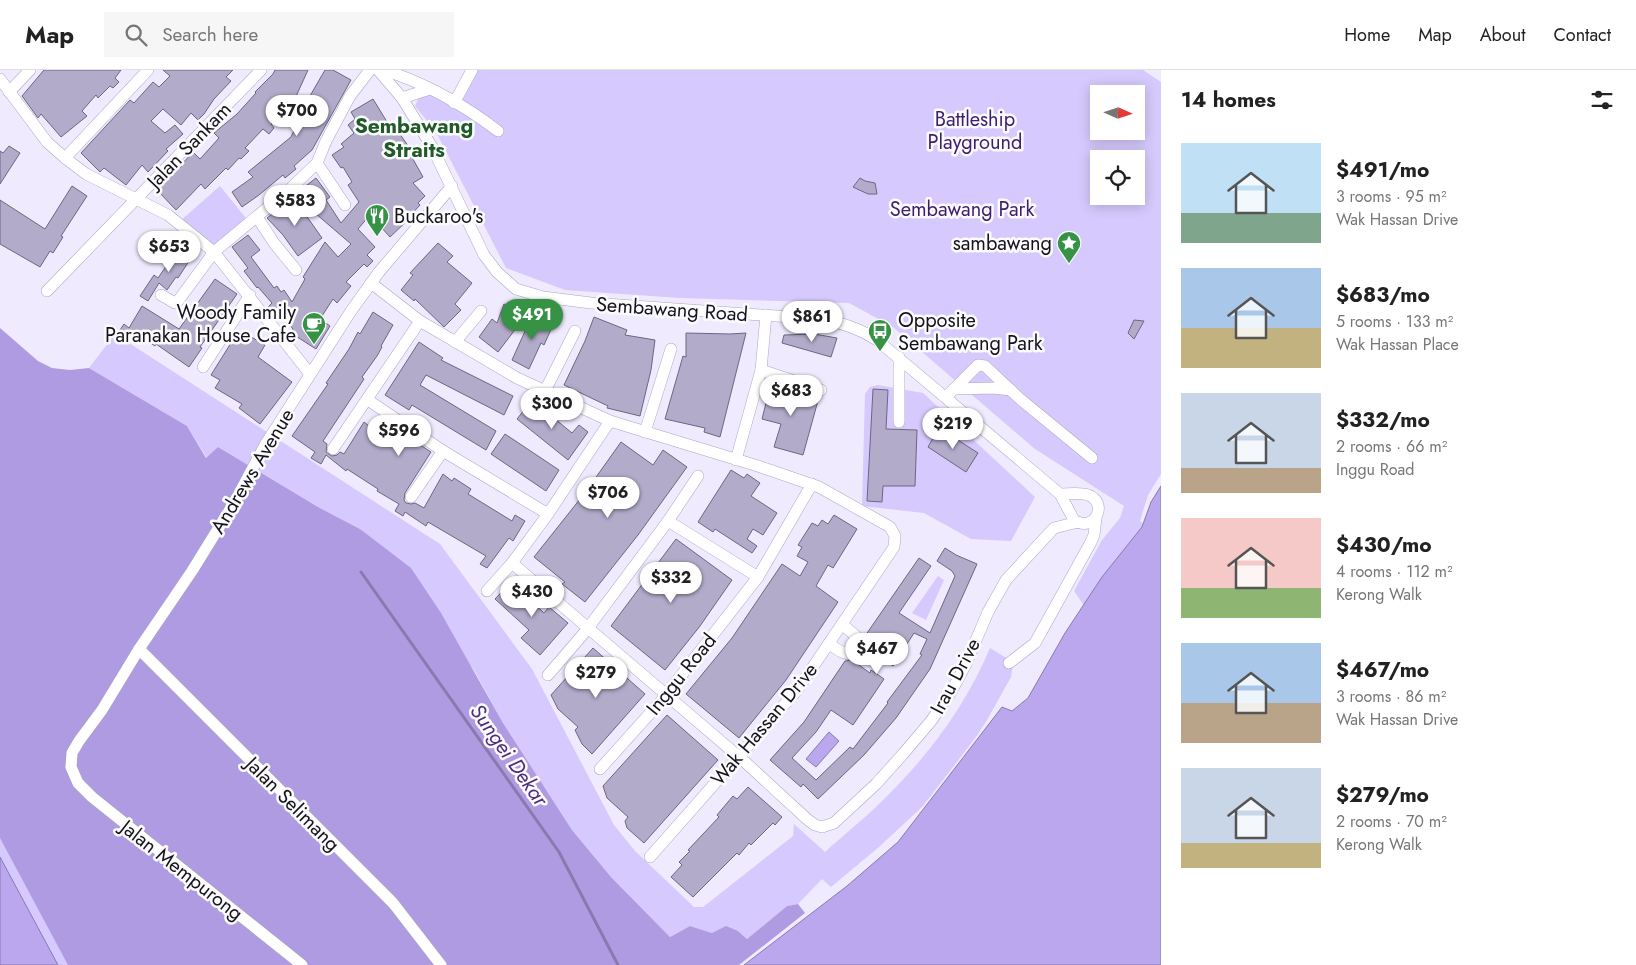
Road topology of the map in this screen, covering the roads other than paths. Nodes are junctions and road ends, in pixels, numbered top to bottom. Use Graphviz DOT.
graph roads {
  1 [pos="30,70"];
  2 [pos="148,70"];
  3 [pos="261,70"];
  4 [pos="370,70"];
  5 [pos="378,70"];
  6 [pos="384,70"];
  7 [pos="472,70"];
  8 [pos="0,79"];
  9 [pos="430,89"];
  10 [pos="9,92"];
  11 [pos="402,98"];
  12 [pos="454,103"];
  13 [pos="498,131"];
  14 [pos="64,158"];
  15 [pos="317,163"];
  16 [pos="452,186"];
  17 [pos="137,198"];
  18 [pos="345,206"];
  19 [pos="257,217"];
  20 [pos="214,252"];
  21 [pos="296,270"];
  22 [pos="371,283"];
  23 [pos="47,291"];
  24 [pos="161,294"];
  25 [pos="250,295"];
  26 [pos="480,311"];
  27 [pos="766,315"];
  28 [pos="420,321"];
  29 [pos="575,332"];
  30 [pos="455,342"];
  31 [pos="670,349"];
  32 [pos="899,358"];
  33 [pos="203,367"];
  34 [pos="761,370"];
  35 [pos="310,374"];
  36 [pos="545,390"];
  37 [pos="820,390"];
  38 [pos="1011,390"];
  39 [pos="950,393"];
  40 [pos="368,400"];
  41 [pos="610,420"];
  42 [pos="899,422"];
  43 [pos="645,432"];
  44 [pos="334,449"];
  45 [pos="443,451"];
  46 [pos="1092,458"];
  47 [pos="736,460"];
  48 [pos="698,476"];
  49 [pos="812,484"];
  50 [pos="1060,494"];
  51 [pos="1085,494"];
  52 [pos="411,497"];
  53 [pos="1069,509"];
  54 [pos="548,514"];
  55 [pos="1096,518"];
  56 [pos="668,521"];
  57 [pos="1078,522"];
  58 [pos="512,563"];
  59 [pos="758,577"];
  60 [pos="486,591"];
  61 [pos="842,624"];
  62 [pos="588,628"];
  63 [pos="829,644"];
  64 [pos="139,649"];
  65 [pos="1009,663"];
  66 [pos="548,675"];
  67 [pos="666,695"];
  68 [pos="739,757"];
  69 [pos="71,767"];
  70 [pos="600,769"];
  71 [pos="650,857"];
  72 [pos="439,964"];
  73 [pos="302,965"];
  1 -- 10 [label="street"];
  2 -- 14 [label="street"];
  3 -- 17 [label="street, Jalan Sankam"];
  4 -- 15 [label="street"];
  5 -- 11 [label="street, Sembawang Road"];
  6 -- 9 [label="street"];
  7 -- 12 [label="street"];
  8 -- 10 [label="street"];
  9 -- 11 [label="street"];
  9 -- 12 [label="street"];
  10 -- 14 [label="street"];
  11 -- 16 [label="street, Sembawang Road"];
  12 -- 13 [label="street"];
  14 -- 17 [label="street"];
  15 -- 18 [label="street"];
  15 -- 19 [label="street"];
  16 -- 22 [label="street, Andrews Avenue"];
  16 -- 27 [label="street, Sembawang Road"];
  17 -- 20 [label="street"];
  17 -- 23 [label="street, Jalan Sankam"];
  19 -- 20 [label="street"];
  19 -- 21 [label="street"];
  20 -- 24 [label="street"];
  20 -- 25 [label="street"];
  22 -- 28 [label="street, Wak Hassan Drive"];
  22 -- 35 [label="street, Andrews Avenue"];
  25 -- 33 [label="street"];
  25 -- 35 [label="street"];
  26 -- 30 [label="street"];
  27 -- 32 [label="street, Sembawang Road"];
  27 -- 34 [label="street"];
  28 -- 30 [label="street, Wak Hassan Drive"];
  28 -- 40 [label="street"];
  29 -- 36 [label="street"];
  30 -- 36 [label="street, Wak Hassan Drive"];
  31 -- 43 [label="street"];
  32 -- 39 [label="street, Sembawang Road"];
  32 -- 42 [label="street"];
  34 -- 37 [label="street"];
  34 -- 47 [label="street"];
  35 -- 64 [label="street, Andrews Avenue"];
  36 -- 41 [label="street, Wak Hassan Drive"];
  38 -- 39 [label="street"];
  38 -- 39 [label="street"];
  38 -- 46 [label="street"];
  39 -- 50 [label="street, Sembawang Road"];
  40 -- 44 [label="street"];
  40 -- 45 [label="street"];
  41 -- 43 [label="street, Wak Hassan Drive"];
  41 -- 54 [label="street"];
  43 -- 47 [label="street, Wak Hassan Drive"];
  45 -- 52 [label="street"];
  45 -- 54 [label="street"];
  47 -- 49 [label="street, Wak Hassan Drive"];
  48 -- 56 [label="street"];
  49 -- 59 [label="street, Inggu Road"];
  49 -- 61 [label="street, Wak Hassan Drive"];
  50 -- 51 [label="street"];
  50 -- 53 [label="street, Sembawang Road"];
  51 -- 53 [label="street"];
  51 -- 55 [label="street"];
  53 -- 57 [label="street, Sembawang Road"];
  54 -- 58 [label="street"];
  55 -- 57 [label="street"];
  55 -- 65 [label="street"];
  56 -- 59 [label="street"];
  56 -- 62 [label="street"];
  57 -- 68 [label="street, Irau Drive"];
  58 -- 60 [label="street"];
  58 -- 62 [label="street"];
  59 -- 67 [label="street, Inggu Road"];
  61 -- 63 [label="street, Wak Hassan Drive"];
  61 -- 63 [label="street"];
  62 -- 66 [label="street"];
  62 -- 67 [label="street"];
  63 -- 68 [label="street, Wak Hassan Drive"];
  64 -- 69 [label="street, Andrews Avenue"];
  64 -- 72 [label="street, Jalan Selimang"];
  67 -- 68 [label="street"];
  67 -- 70 [label="street, Inggu Road"];
  68 -- 71 [label="street, Wak Hassan Drive"];
  69 -- 73 [label="street, Jalan Mempurong"];
}
